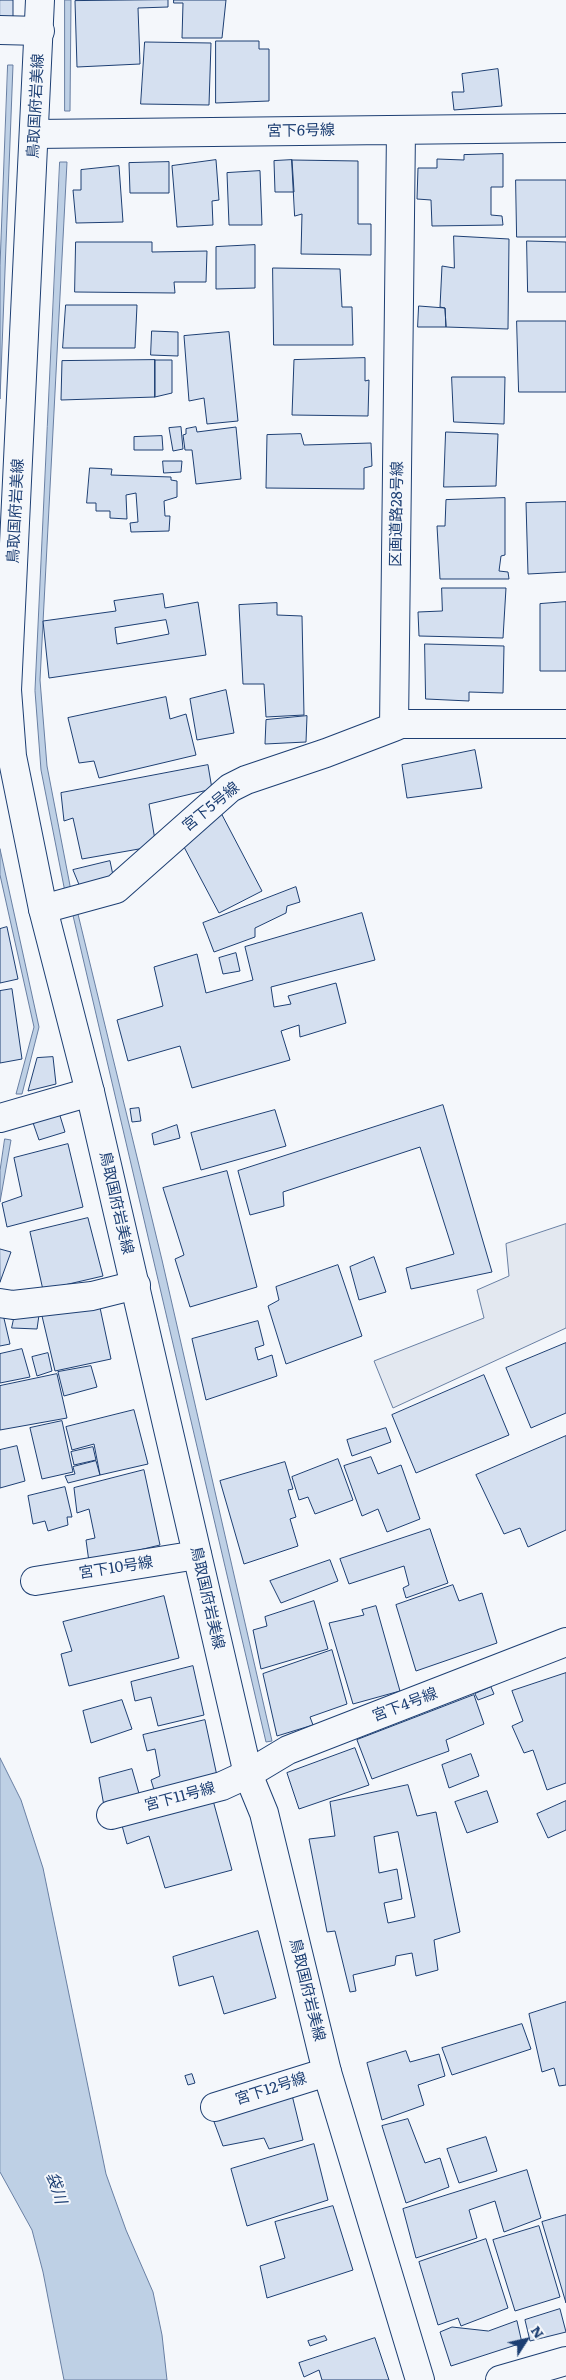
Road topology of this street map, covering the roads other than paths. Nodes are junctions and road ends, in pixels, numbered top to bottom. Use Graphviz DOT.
graph roads {
  1 [pos="40,0"];
  2 [pos="0,30"];
  3 [pos="40,31"];
  4 [pos="566,128"];
  5 [pos="401,130"];
  6 [pos="35,134"];
  7 [pos="566,724"];
  8 [pos="394,727"];
  9 [pos="6,758"];
  10 [pos="43,909"];
  11 [pos="90,1092"];
  12 [pos="0,1118"];
  13 [pos="136,1285"];
  14 [pos="0,1303"];
  15 [pos="197,1555"];
  16 [pos="34,1581"];
  17 [pos="566,1642"];
  18 [pos="248,1774"];
  19 [pos="111,1815"];
  20 [pos="327,2072"];
  21 [pos="215,2107"];
  22 [pos="566,2361"];
  23 [pos="420,2380"];
  24 [pos="500,2380"];
  1 -- 3 [label="street, 鳥取国府岩美線"];
  2 -- 3 [label="street"];
  3 -- 6 [label="street, 鳥取国府岩美線"];
  4 -- 5 [label="street, 宮下6号線"];
  5 -- 6 [label="street, 宮下6号線"];
  5 -- 8 [label="street, 区画道路28号線"];
  6 -- 9 [label="street, 鳥取国府岩美線"];
  7 -- 8 [label="street"];
  8 -- 10 [label="street, 宮下5号線"];
  9 -- 10 [label="street, 鳥取国府岩美線"];
  10 -- 11 [label="street, 鳥取国府岩美線"];
  11 -- 12 [label="street"];
  11 -- 13 [label="street, 鳥取国府岩美線"];
  13 -- 14 [label="street"];
  13 -- 15 [label="street, 鳥取国府岩美線"];
  15 -- 16 [label="street, 宮下10号線"];
  15 -- 18 [label="street, 鳥取国府岩美線"];
  17 -- 18 [label="street, 宮下4号線"];
  18 -- 19 [label="street, 宮下11号線"];
  18 -- 20 [label="street, 鳥取国府岩美線"];
  20 -- 21 [label="street, 宮下12号線"];
  20 -- 23 [label="street, 鳥取国府岩美線"];
  22 -- 24 [label="street"];
}
